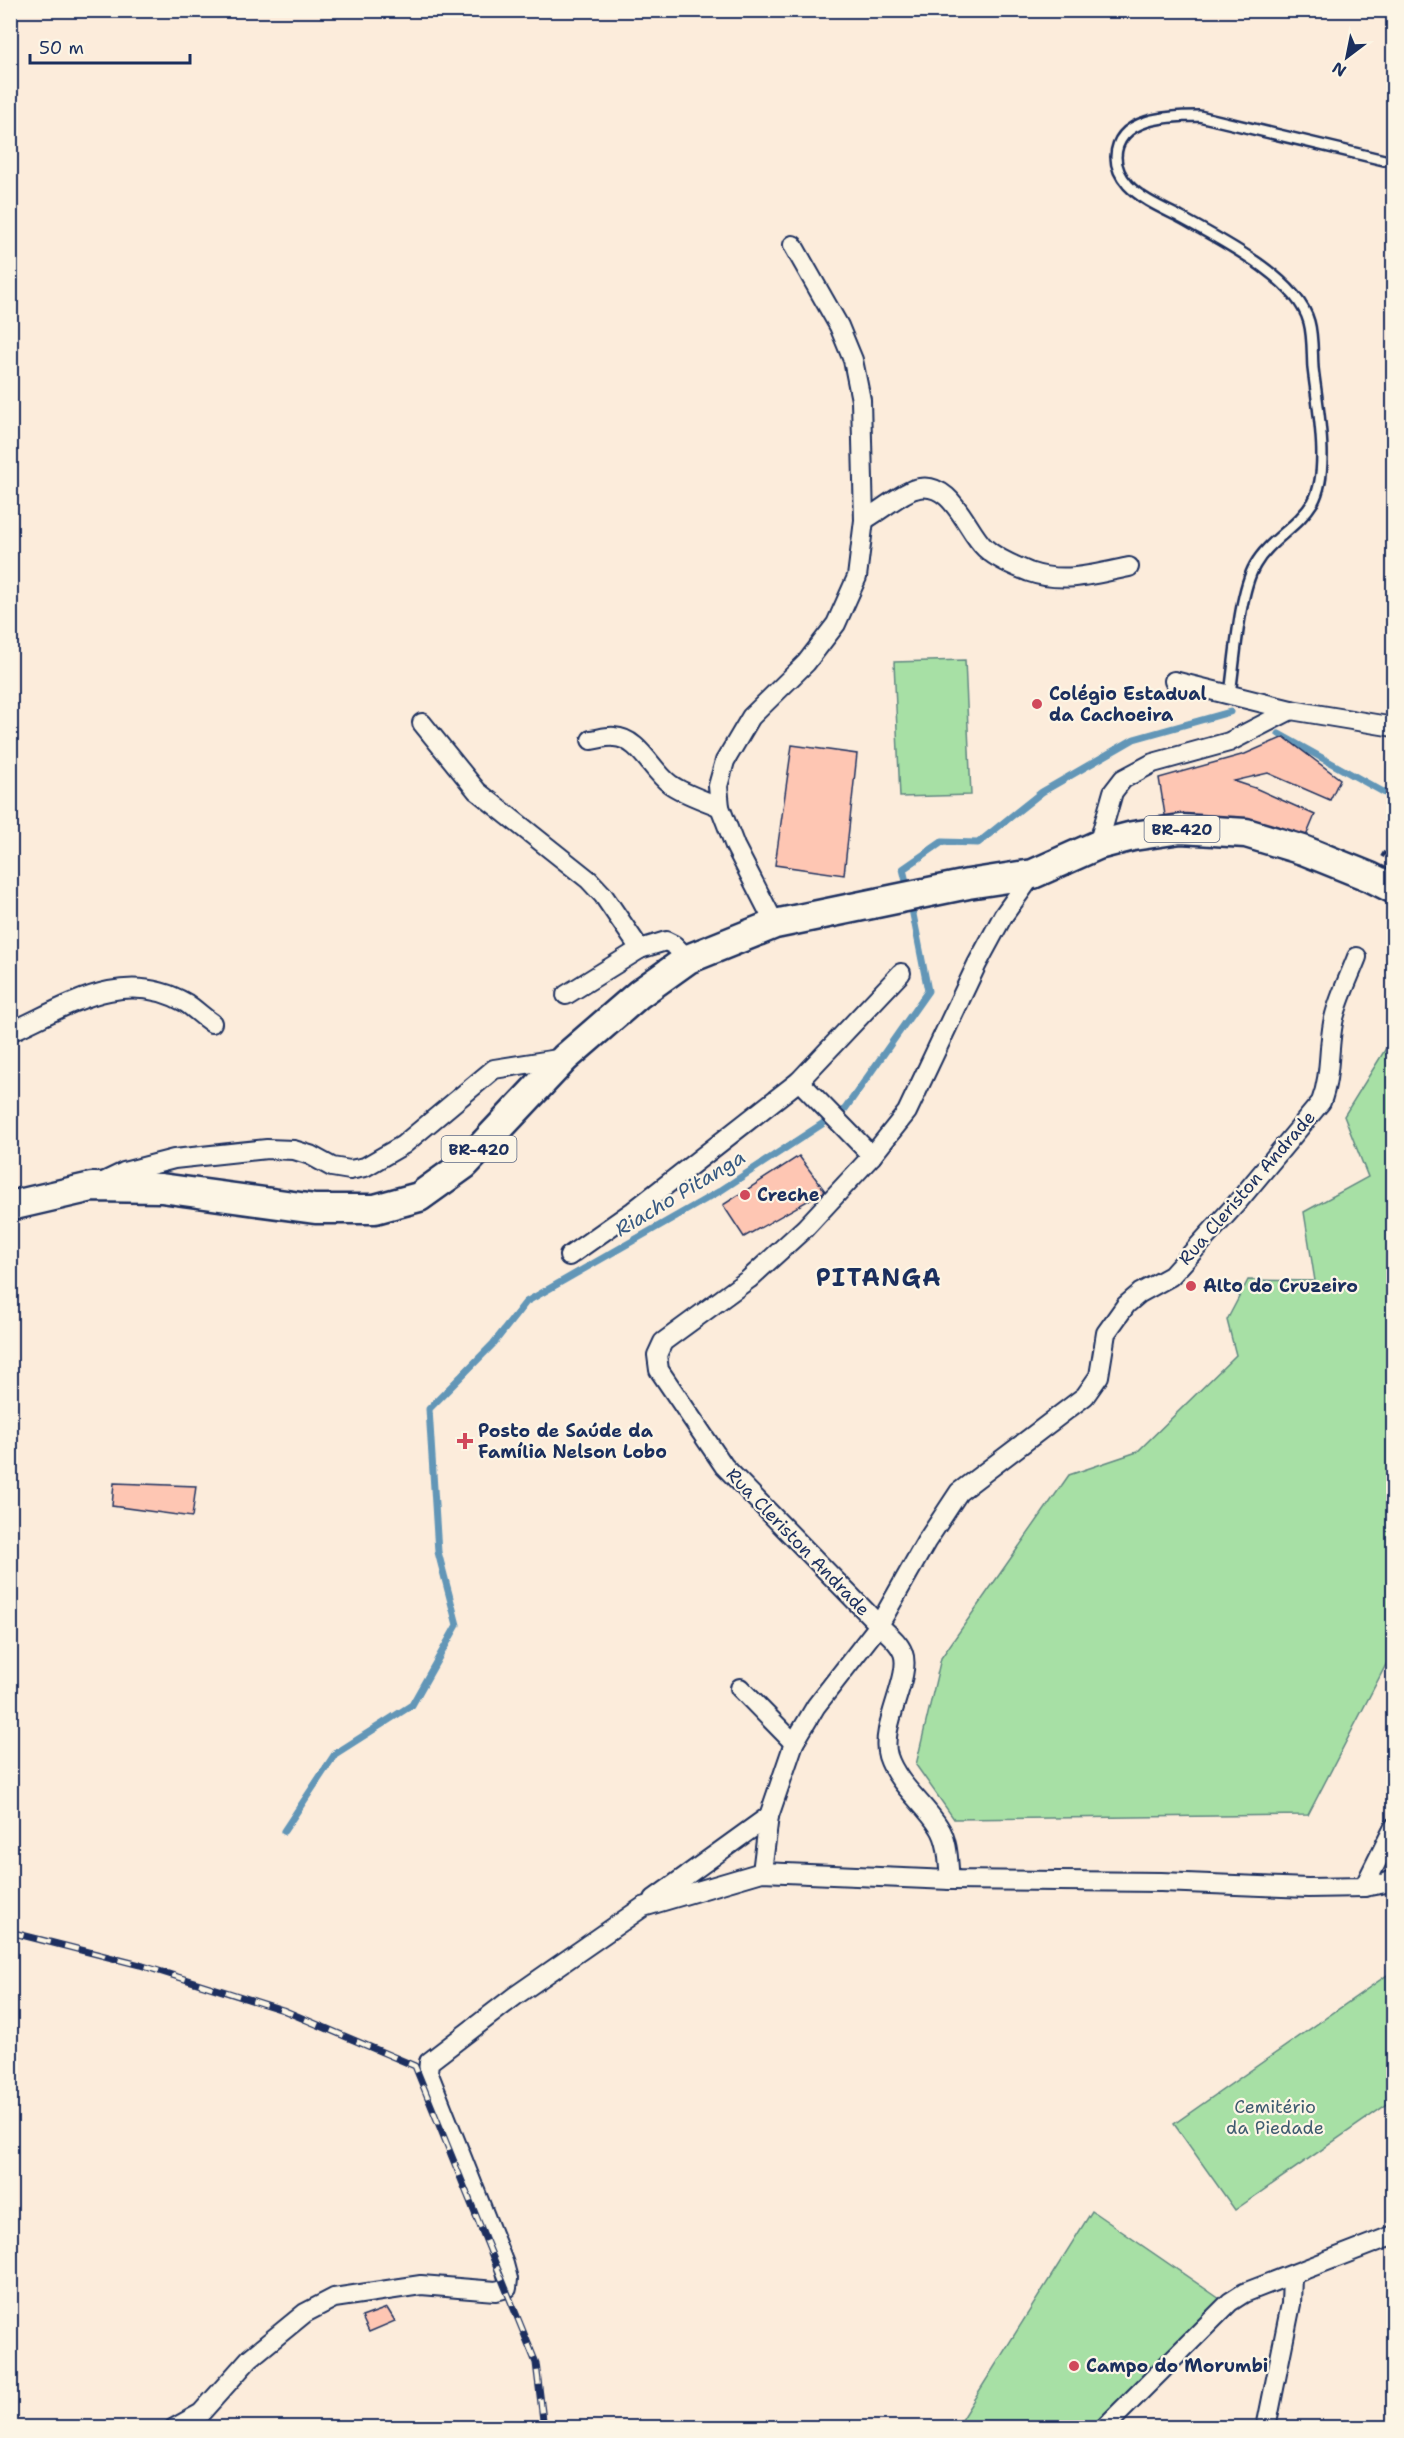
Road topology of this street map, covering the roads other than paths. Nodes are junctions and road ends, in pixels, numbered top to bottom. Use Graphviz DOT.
graph roads {
  1 [pos="1384,160"];
  2 [pos="793,245"];
  3 [pos="864,520"];
  4 [pos="1129,567"];
  5 [pos="1174,681"];
  6 [pos="1230,694"];
  7 [pos="1291,710"];
  8 [pos="422,723"];
  9 [pos="1394,727"];
  10 [pos="591,740"];
  11 [pos="720,807"];
  12 [pos="1098,845"];
  13 [pos="1033,874"];
  14 [pos="1394,889"];
  15 [pos="775,924"];
  16 [pos="640,949"];
  17 [pos="1357,957"];
  18 [pos="688,959"];
  19 [pos="901,973"];
  20 [pos="566,995"];
  21 [pos="212,1023"];
  22 [pos="10,1032"];
  23 [pos="565,1058"];
  24 [pos="799,1081"];
  25 [pos="872,1156"];
  26 [pos="92,1187"];
  27 [pos="10,1206"];
  28 [pos="569,1256"];
  29 [pos="879,1625"];
  30 [pos="740,1688"];
  31 [pos="794,1743"];
  32 [pos="769,1816"];
  33 [pos="1394,1827"];
  34 [pos="762,1872"];
  35 [pos="1394,1879"];
  36 [pos="950,1880"];
  37 [pos="1364,1887"];
  38 [pos="643,1907"];
  39 [pos="1394,2235"];
  40 [pos="1292,2276"];
  41 [pos="174,2427"];
  42 [pos="1104,2427"];
  43 [pos="1266,2427"];
  1 -- 6 [label="lane"];
  2 -- 3 [label="street"];
  3 -- 4 [label="street"];
  3 -- 11 [label="street"];
  5 -- 6 [label="street"];
  6 -- 7 [label="street"];
  7 -- 9 [label="street"];
  7 -- 12 [label="street"];
  8 -- 16 [label="street"];
  10 -- 11 [label="street"];
  11 -- 15 [label="street"];
  12 -- 13 [label="main road, BR-420"];
  12 -- 14 [label="main road, BR-420"];
  13 -- 15 [label="main road, BR-420"];
  13 -- 25 [label="street, Rua Cleriston Andrade"];
  15 -- 18 [label="main road, BR-420"];
  16 -- 18 [label="street"];
  16 -- 20 [label="street"];
  17 -- 29 [label="street, Rua Cleriston Andrade"];
  18 -- 23 [label="main road, BR-420"];
  19 -- 24 [label="street"];
  21 -- 22 [label="street"];
  23 -- 26 [label="street"];
  23 -- 26 [label="main road, BR-420"];
  24 -- 25 [label="street"];
  24 -- 28 [label="street"];
  25 -- 29 [label="street, Rua Cleriston Andrade"];
  26 -- 27 [label="main road, BR-420"];
  29 -- 31 [label="street"];
  29 -- 36 [label="street"];
  30 -- 31 [label="street"];
  31 -- 32 [label="street"];
  32 -- 34 [label="street"];
  32 -- 38 [label="street"];
  33 -- 37 [label="street"];
  34 -- 36 [label="street"];
  34 -- 38 [label="street"];
  35 -- 37 [label="street"];
  36 -- 37 [label="street"];
  38 -- 41 [label="street"];
  39 -- 40 [label="street"];
  40 -- 42 [label="street"];
  40 -- 43 [label="street"];
}
